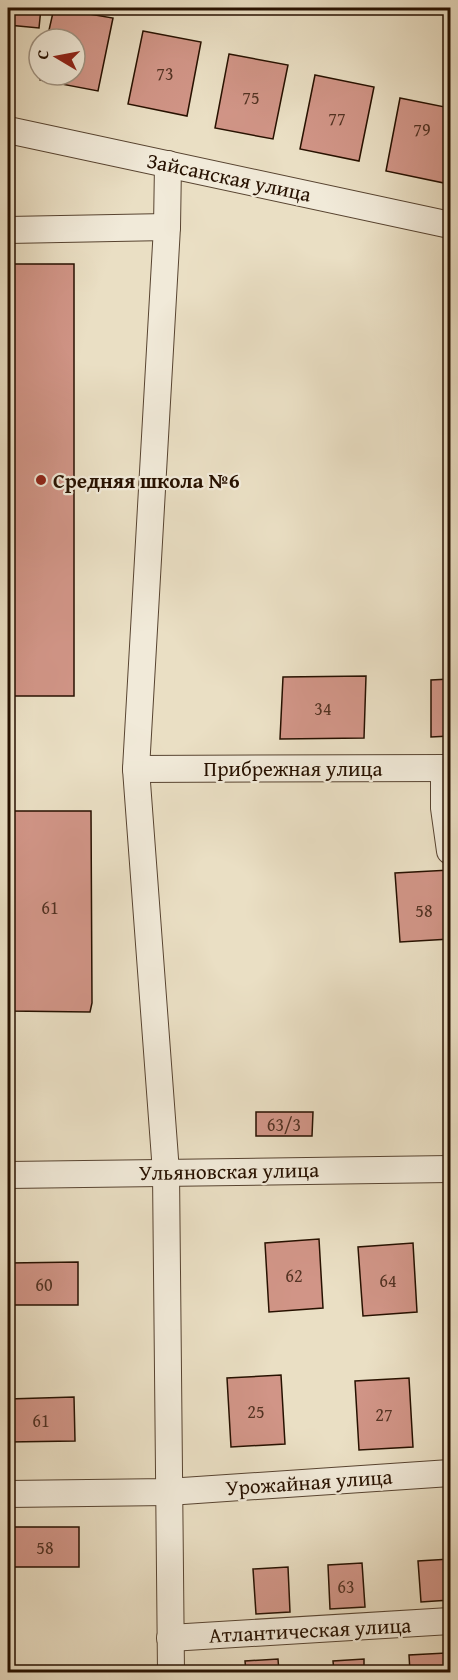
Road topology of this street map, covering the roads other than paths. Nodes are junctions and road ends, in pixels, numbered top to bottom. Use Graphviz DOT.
graph roads {
  1 [pos="8,130"];
  2 [pos="168,164"];
  3 [pos="450,225"];
  4 [pos="167,227"];
  5 [pos="8,230"];
  6 [pos="447,768"];
  7 [pos="136,769"];
  8 [pos="450,851"];
  9 [pos="450,1169"];
  10 [pos="166,1172"];
  11 [pos="8,1175"];
  12 [pos="450,1473"];
  13 [pos="168,1492"];
  14 [pos="8,1494"];
  15 [pos="450,1621"];
  16 [pos="170,1638"];
  17 [pos="171,1672"];
  1 -- 2 [label="street, Зайсанская улица"];
  2 -- 3 [label="street, Зайсанская улица"];
  2 -- 4 [label="street"];
  4 -- 5 [label="street"];
  4 -- 7 [label="street"];
  6 -- 7 [label="street, Прибрежная улица"];
  6 -- 8 [label="street"];
  7 -- 10 [label="street"];
  9 -- 10 [label="street, Ульяновская улица"];
  10 -- 11 [label="street, Ульяновская улица"];
  10 -- 13 [label="street"];
  12 -- 13 [label="street, Урожайная улица"];
  13 -- 14 [label="street"];
  13 -- 16 [label="street"];
  15 -- 16 [label="street, Атлантическая улица"];
  16 -- 17 [label="street"];
}
